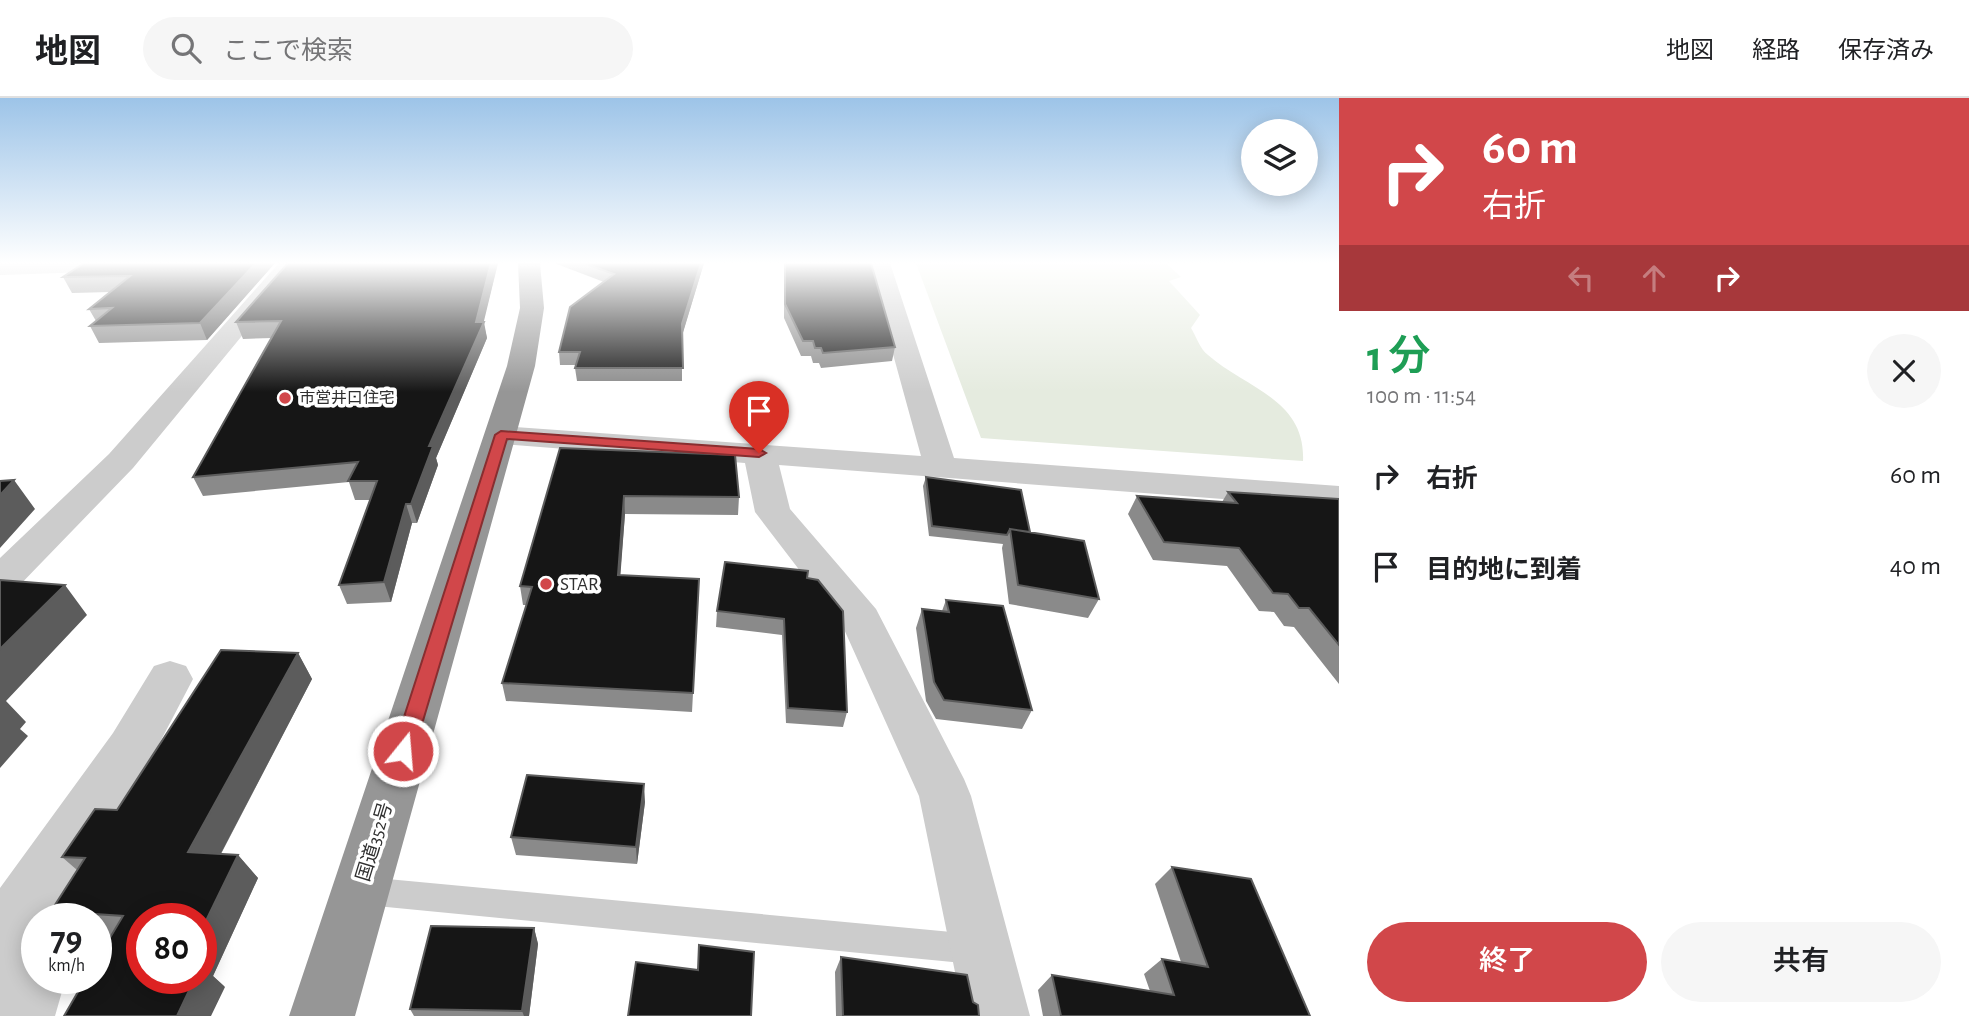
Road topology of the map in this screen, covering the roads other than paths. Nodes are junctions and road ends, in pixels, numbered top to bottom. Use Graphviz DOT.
graph roads {
  1 [pos="254,306"];
  2 [pos="531,306"];
  3 [pos="892,306"];
  4 [pos="501,435"];
  5 [pos="759,453"];
  6 [pos="940,466"];
  7 [pos="1325,496"];
  8 [pos="1339,526"];
  9 [pos="0,581"];
  10 [pos="170,679"];
  11 [pos="361,890"];
  12 [pos="0,939"];
  13 [pos="981,950"];
  14 [pos="0,981"];
  15 [pos="22,1016"];
  16 [pos="322,1016"];
  17 [pos="997,1016"];
  1 -- 9 [label="street"];
  2 -- 4 [label="highway, 国道352号"];
  3 -- 6 [label="street"];
  4 -- 5 [label="street"];
  4 -- 11 [label="highway, 国道352号"];
  5 -- 6 [label="street"];
  5 -- 13 [label="street"];
  6 -- 7 [label="street"];
  7 -- 8 [label="street"];
  10 -- 12 [label="street"];
  11 -- 13 [label="lane"];
  11 -- 16 [label="highway, 国道352号"];
  13 -- 17 [label="street"];
  14 -- 15 [label="street"];
}
